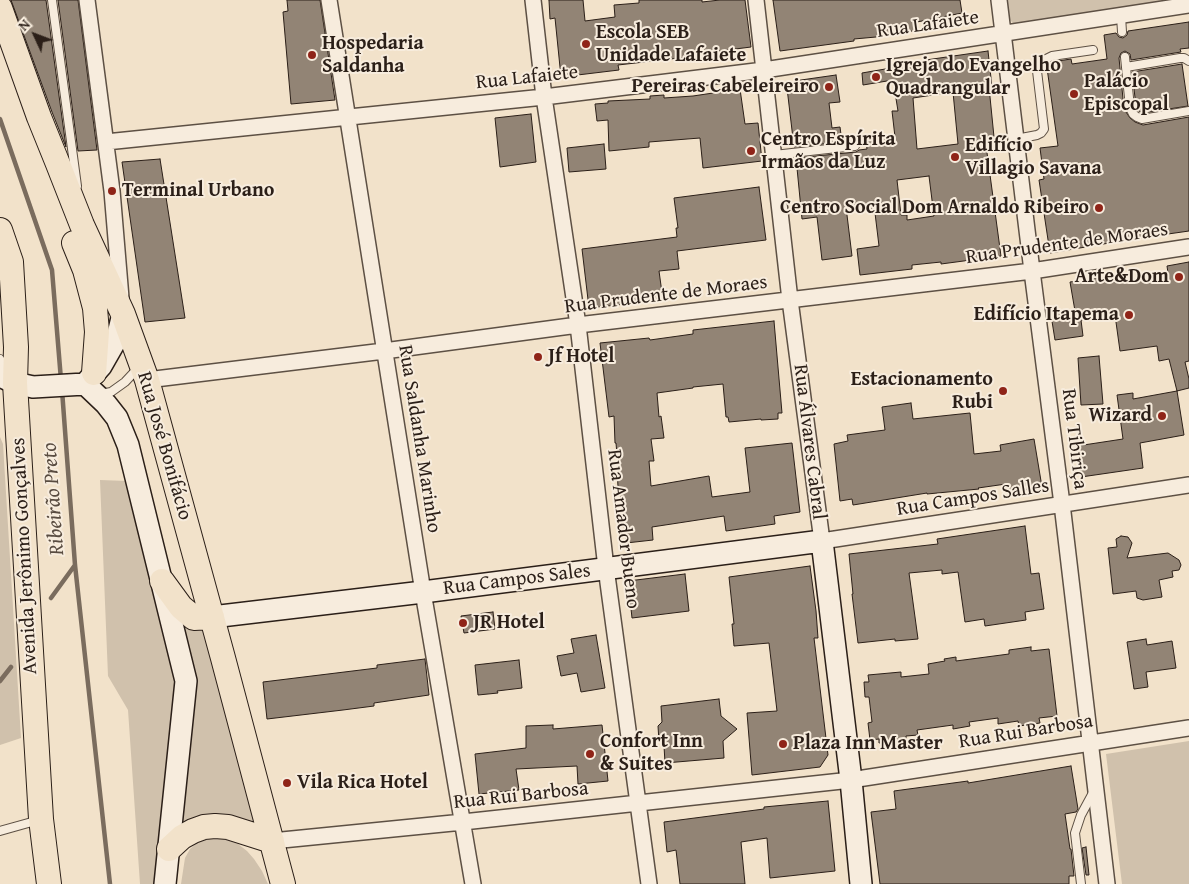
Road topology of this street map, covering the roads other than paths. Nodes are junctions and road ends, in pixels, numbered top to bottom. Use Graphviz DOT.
graph roads {
  1 [pos="52,0"];
  2 [pos="88,0"];
  3 [pos="329,0"];
  4 [pos="533,0"];
  5 [pos="756,0"];
  6 [pos="999,0"];
  7 [pos="1189,5"];
  8 [pos="0,8"];
  9 [pos="1121,16"];
  10 [pos="1122,32"];
  11 [pos="1003,34"];
  12 [pos="1093,50"];
  13 [pos="1125,56"];
  14 [pos="1189,61"];
  15 [pos="1126,67"];
  16 [pos="764,70"];
  17 [pos="544,96"];
  18 [pos="1189,110"];
  19 [pos="348,117"];
  20 [pos="1016,139"];
  21 [pos="106,142"];
  22 [pos="855,146"];
  23 [pos="774,155"];
  24 [pos="58,164"];
  25 [pos="82,225"];
  26 [pos="0,230"];
  27 [pos="1189,247"];
  28 [pos="1032,271"];
  29 [pos="790,300"];
  30 [pos="123,314"];
  31 [pos="578,325"];
  32 [pos="384,351"];
  33 [pos="0,359"];
  34 [pos="144,372"];
  35 [pos="16,382"];
  36 [pos="89,384"];
  37 [pos="1189,485"];
  38 [pos="1062,504"];
  39 [pos="822,541"];
  40 [pos="606,568"];
  41 [pos="162,581"];
  42 [pos="423,592"];
  43 [pos="212,617"];
  44 [pos="1189,728"];
  45 [pos="1091,743"];
  46 [pos="850,780"];
  47 [pos="1096,787"];
  48 [pos="639,803"];
  49 [pos="41,820"];
  50 [pos="463,822"];
  51 [pos="0,831"];
  52 [pos="272,841"];
  53 [pos="169,849"];
  54 [pos="48,884"];
  55 [pos="165,884"];
  56 [pos="283,884"];
  57 [pos="473,884"];
  58 [pos="649,884"];
  59 [pos="861,884"];
  60 [pos="1081,884"];
  61 [pos="1107,884"];
  1 -- 25 [label="lane"];
  2 -- 21 [label="street, Rua José Bonifácio"];
  3 -- 19 [label="street, Rua Saldanha Marinho"];
  4 -- 17 [label="street, Rua Amador Bueno"];
  5 -- 16 [label="street, Rua Álvares Cabral"];
  6 -- 11 [label="street, Rua Tibiriça"];
  7 -- 9 [label="street, Rua Lafaiete"];
  8 -- 24 [label="main road"];
  9 -- 10 [label="lane"];
  9 -- 11 [label="street, Rua Lafaiete"];
  11 -- 16 [label="street, Rua Lafaiete"];
  11 -- 20 [label="street, Rua Tibiriça"];
  12 -- 20 [label="lane"];
  13 -- 15 [label="lane"];
  14 -- 15 [label="lane"];
  15 -- 18 [label="lane"];
  16 -- 17 [label="street, Rua Lafaiete"];
  16 -- 23 [label="street, Rua Álvares Cabral"];
  17 -- 19 [label="street, Rua Lafaiete"];
  17 -- 31 [label="street, Rua Amador Bueno"];
  19 -- 21 [label="street, Rua Lafaiete"];
  19 -- 32 [label="street, Rua Saldanha Marinho"];
  20 -- 28 [label="street, Rua Tibiriça"];
  21 -- 30 [label="street, Rua José Bonifácio"];
  22 -- 23 [label="lane"];
  23 -- 29 [label="street, Rua Álvares Cabral"];
  24 -- 25 [label="main road"];
  24 -- 36 [label="main road"];
  25 -- 30 [label="main road"];
  26 -- 35 [label="main road, Avenida Jerônimo Gonçalves"];
  27 -- 28 [label="street, Rua Prudente de Moraes"];
  28 -- 29 [label="street, Rua Prudente de Moraes"];
  28 -- 38 [label="street, Rua Tibiriça"];
  29 -- 31 [label="street, Rua Prudente de Moraes"];
  29 -- 39 [label="street, Rua Álvares Cabral"];
  30 -- 34 [label="main road, Rua José Bonifácio"];
  30 -- 36 [label="main road"];
  31 -- 32 [label="street, Rua Prudente de Moraes"];
  31 -- 40 [label="street, Rua Amador Bueno"];
  32 -- 34 [label="street, Rua Prudente de Moraes"];
  32 -- 42 [label="street, Rua Saldanha Marinho"];
  33 -- 35 [label="lane"];
  34 -- 36 [label="lane"];
  34 -- 43 [label="main road, Rua José Bonifácio"];
  35 -- 36 [label="main road"];
  35 -- 49 [label="main road, Avenida Jerônimo Gonçalves"];
  36 -- 41 [label="main road"];
  37 -- 38 [label="street, Rua Campos Salles"];
  38 -- 39 [label="street, Rua Campos Salles"];
  38 -- 45 [label="street, Rua Tibiriça"];
  39 -- 40 [label="main road, Rua Campos Sales"];
  39 -- 46 [label="main road, Rua Álvares Cabral"];
  40 -- 42 [label="main road, Rua Campos Sales"];
  40 -- 48 [label="street, Rua Amador Bueno"];
  41 -- 43 [label="main road"];
  41 -- 53 [label="main road"];
  42 -- 43 [label="main road, Rua Campos Sales"];
  42 -- 50 [label="street, Rua Saldanha Marinho"];
  43 -- 52 [label="main road, Rua José Bonifácio"];
  44 -- 45 [label="street, Rua Rui Barbosa"];
  45 -- 46 [label="street, Rua Rui Barbosa"];
  45 -- 47 [label="street, Rua Tibiriça"];
  46 -- 48 [label="street, Rua Rui Barbosa"];
  46 -- 59 [label="main road, Rua Álvares Cabral"];
  47 -- 60 [label="lane"];
  47 -- 61 [label="street, Rua Tibiriça"];
  48 -- 50 [label="street, Rua Rui Barbosa"];
  48 -- 58 [label="street, Rua Amador Bueno"];
  49 -- 51 [label="lane"];
  49 -- 54 [label="main road, Avenida Jerônimo Gonçalves"];
  50 -- 52 [label="street, Rua Rui Barbosa"];
  50 -- 57 [label="street, Rua Saldanha Marinho"];
  52 -- 53 [label="main road"];
  52 -- 56 [label="main road, Rua José Bonifácio"];
  53 -- 55 [label="main road"];
}
